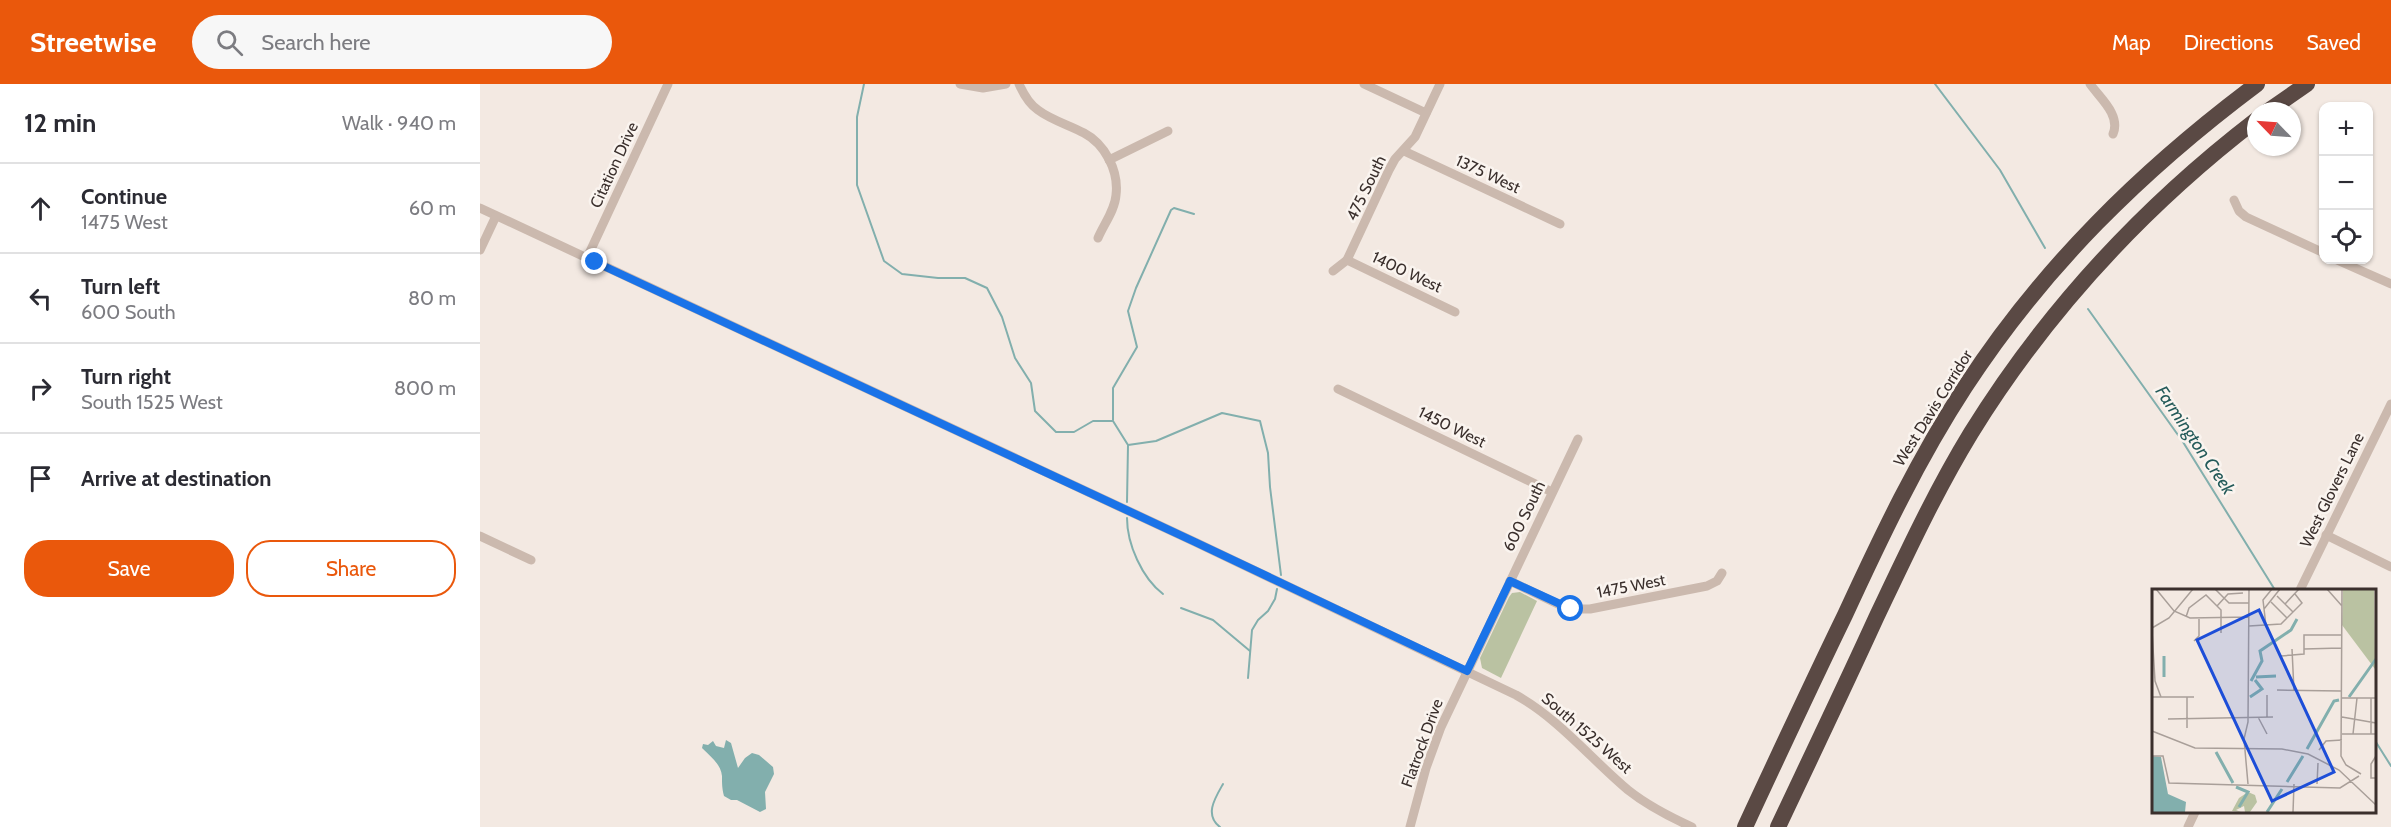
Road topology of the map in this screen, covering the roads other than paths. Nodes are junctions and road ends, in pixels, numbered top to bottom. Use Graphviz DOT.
graph roads {
  1 [pos="960,84"];
  2 [pos="1006,84"];
  3 [pos="1018,84"];
  4 [pos="1364,84"];
  5 [pos="1440,84"];
  6 [pos="2090,84"];
  7 [pos="2257,84"];
  8 [pos="2307,84"];
  9 [pos="665,85"];
  10 [pos="2281,102"];
  11 [pos="1426,113"];
  12 [pos="2247,128"];
  13 [pos="1168,132"];
  14 [pos="2113,134"];
  15 [pos="1404,150"];
  16 [pos="1109,160"];
  17 [pos="2234,200"];
  18 [pos="480,208"];
  19 [pos="496,216"];
  20 [pos="1560,224"];
  21 [pos="1098,238"];
  22 [pos="480,250"];
  23 [pos="2319,251"];
  24 [pos="587,258"];
  25 [pos="1347,260"];
  26 [pos="2346,264"];
  27 [pos="1333,271"];
  28 [pos="2391,284"];
  29 [pos="1455,312"];
  30 [pos="1338,389"];
  31 [pos="2391,404"];
  32 [pos="1578,439"];
  33 [pos="1552,492"];
  34 [pos="2326,535"];
  35 [pos="480,536"];
  36 [pos="531,560"];
  37 [pos="2391,567"];
  38 [pos="1722,573"];
  39 [pos="1510,581"];
  40 [pos="2300,589"];
  41 [pos="1467,671"];
  42 [pos="2195,812"];
  43 [pos="1410,827"];
  44 [pos="1692,827"];
  45 [pos="1745,827"];
  46 [pos="1778,827"];
  47 [pos="2188,827"];
  1 -- 2 [label="street"];
  3 -- 16 [label="street"];
  4 -- 11 [label="street"];
  5 -- 11 [label="street, 475 South"];
  6 -- 14 [label="street"];
  7 -- 45 [label="highway, West Davis Corridor"];
  8 -- 10 [label="highway"];
  9 -- 24 [label="street, Citation Drive"];
  11 -- 15 [label="street, 475 South"];
  12 -- 46 [label="highway"];
  13 -- 16 [label="street"];
  15 -- 20 [label="street, 1375 West"];
  15 -- 25 [label="street, 475 South"];
  16 -- 21 [label="street"];
  17 -- 23 [label="street"];
  18 -- 19 [label="street, South 1525 West"];
  19 -- 22 [label="street"];
  19 -- 24 [label="street, South 1525 West"];
  24 -- 41 [label="street, South 1525 West"];
  25 -- 27 [label="street, 475 South"];
  25 -- 29 [label="street, 1400 West"];
  26 -- 28 [label="street"];
  30 -- 33 [label="street, 1450 West"];
  31 -- 34 [label="street, West Glovers Lane"];
  32 -- 33 [label="street, 600 South"];
  33 -- 39 [label="street, 600 South"];
  34 -- 37 [label="street"];
  34 -- 40 [label="street, West Glovers Lane"];
  35 -- 36 [label="street"];
  38 -- 39 [label="street, 1475 West"];
  39 -- 41 [label="street, 600 South"];
  41 -- 43 [label="street, Flatrock Drive"];
  41 -- 44 [label="street, South 1525 West"];
  42 -- 47 [label="street"];
}
